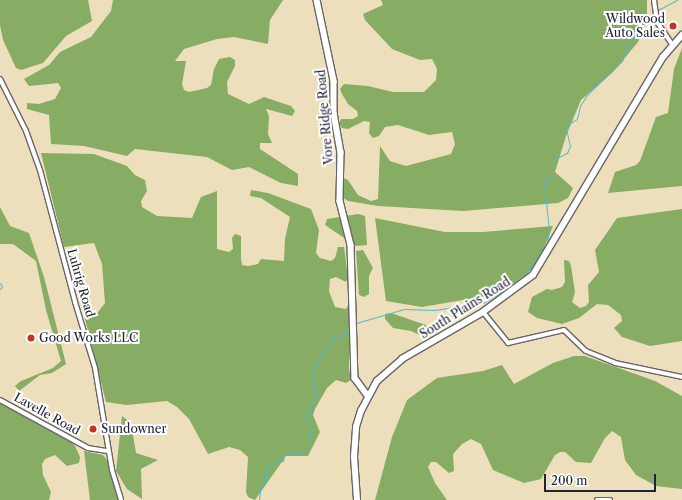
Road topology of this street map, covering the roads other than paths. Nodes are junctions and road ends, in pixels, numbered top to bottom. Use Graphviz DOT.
graph roads {
  1 [pos="317,0"];
  2 [pos="654,0"];
  3 [pos="682,35"];
  4 [pos="672,44"];
  5 [pos="0,79"];
  6 [pos="483,312"];
  7 [pos="682,377"];
  8 [pos="368,396"];
  9 [pos="0,400"];
  10 [pos="108,451"];
  11 [pos="121,500"];
  12 [pos="356,500"];
  13 [pos="597,500"];
  14 [pos="610,500"];
  1 -- 8 [label="main road, Vore Ridge Road"];
  2 -- 4 [label="street"];
  3 -- 4 [label="main road, South Plains Road"];
  4 -- 6 [label="main road, South Plains Road"];
  5 -- 10 [label="street, Luhrig Road"];
  6 -- 7 [label="street"];
  6 -- 8 [label="main road, South Plains Road"];
  8 -- 12 [label="main road, South Plains Road"];
  9 -- 10 [label="street, Lavelle Road"];
  10 -- 11 [label="street, Luhrig Road"];
  13 -- 14 [label="street"];
}
